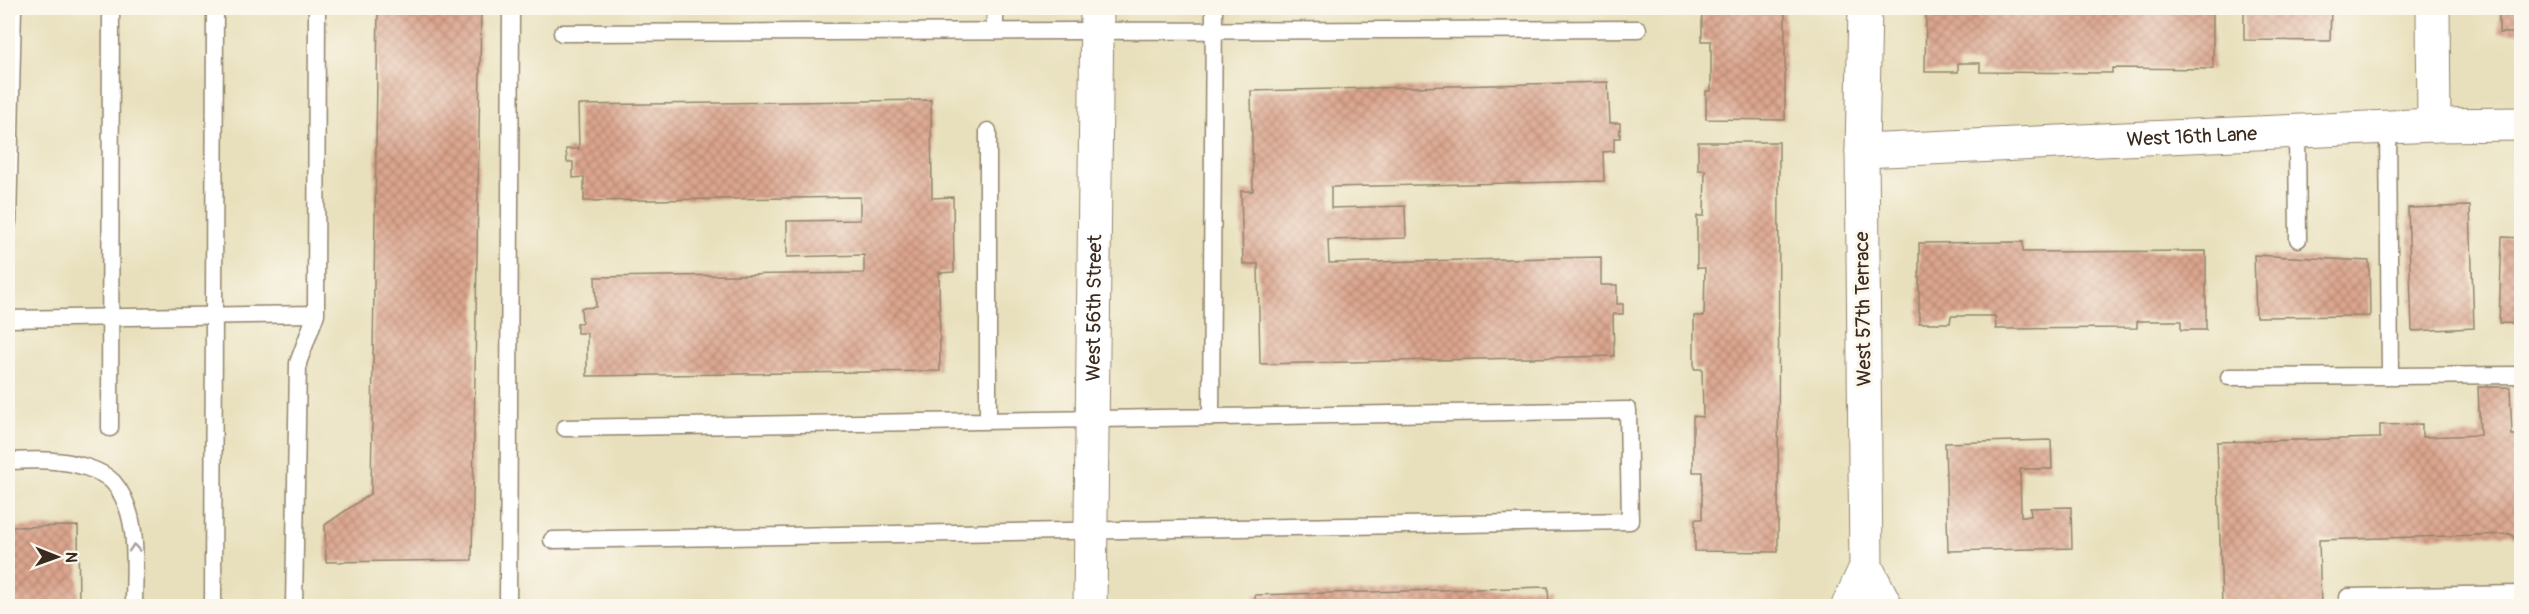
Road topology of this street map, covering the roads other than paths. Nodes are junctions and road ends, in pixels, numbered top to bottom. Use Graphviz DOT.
graph roads {
  1 [pos="13,8"];
  2 [pos="111,8"];
  3 [pos="215,8"];
  4 [pos="317,8"];
  5 [pos="511,8"];
  6 [pos="995,8"];
  7 [pos="1214,8"];
  8 [pos="1865,8"];
  9 [pos="2433,8"];
  10 [pos="1097,19"];
  11 [pos="1638,29"];
  12 [pos="1214,30"];
  13 [pos="995,31"];
  14 [pos="562,33"];
  15 [pos="2434,124"];
  16 [pos="2522,124"];
  17 [pos="2388,126"];
  18 [pos="988,131"];
  19 [pos="2297,131"];
  20 [pos="1862,151"];
  21 [pos="8,222"];
  22 [pos="2298,239"];
  23 [pos="316,314"];
  24 [pos="213,316"];
  25 [pos="110,318"];
  26 [pos="8,319"];
  27 [pos="2522,375"];
  28 [pos="2390,376"];
  29 [pos="2229,377"];
  30 [pos="1211,417"];
  31 [pos="1092,419"];
  32 [pos="988,421"];
  33 [pos="110,428"];
  34 [pos="565,428"];
  35 [pos="8,461"];
  36 [pos="1091,530"];
  37 [pos="552,540"];
  38 [pos="1866,567"];
  39 [pos="2522,594"];
  40 [pos="134,606"];
  41 [pos="213,606"];
  42 [pos="294,606"];
  43 [pos="508,606"];
  44 [pos="1090,606"];
  45 [pos="1848,606"];
  46 [pos="1886,606"];
  47 [pos="2348,606"];
  1 -- 21 [label="lane"];
  2 -- 25 [label="lane"];
  3 -- 24 [label="lane"];
  4 -- 23 [label="lane"];
  5 -- 43 [label="lane"];
  6 -- 13 [label="lane"];
  7 -- 12 [label="lane"];
  8 -- 20 [label="street, West 57th Terrace"];
  9 -- 15 [label="street"];
  10 -- 12 [label="lane"];
  10 -- 13 [label="lane"];
  10 -- 31 [label="street, West 56th Street"];
  11 -- 12 [label="lane"];
  12 -- 30 [label="lane"];
  13 -- 14 [label="lane"];
  15 -- 16 [label="street, West 16th Lane"];
  15 -- 17 [label="street, West 16th Lane"];
  17 -- 19 [label="street, West 16th Lane"];
  17 -- 28 [label="lane"];
  18 -- 32 [label="lane"];
  19 -- 20 [label="street, West 16th Lane"];
  19 -- 22 [label="lane"];
  20 -- 38 [label="street, West 57th Terrace"];
  23 -- 24 [label="lane"];
  23 -- 42 [label="lane"];
  24 -- 25 [label="lane"];
  24 -- 41 [label="lane"];
  25 -- 26 [label="lane"];
  25 -- 33 [label="lane"];
  27 -- 28 [label="lane"];
  28 -- 29 [label="lane"];
  30 -- 31 [label="lane"];
  30 -- 36 [label="lane"];
  31 -- 32 [label="lane"];
  31 -- 36 [label="street, West 56th Street"];
  32 -- 34 [label="lane"];
  40 -- 35 [label="lane, one-way"];
  36 -- 37 [label="lane"];
  36 -- 44 [label="street, West 56th Street"];
  38 -- 45 [label="street, West 57th Terrace"];
  38 -- 46 [label="street"];
  39 -- 47 [label="lane"];
}
